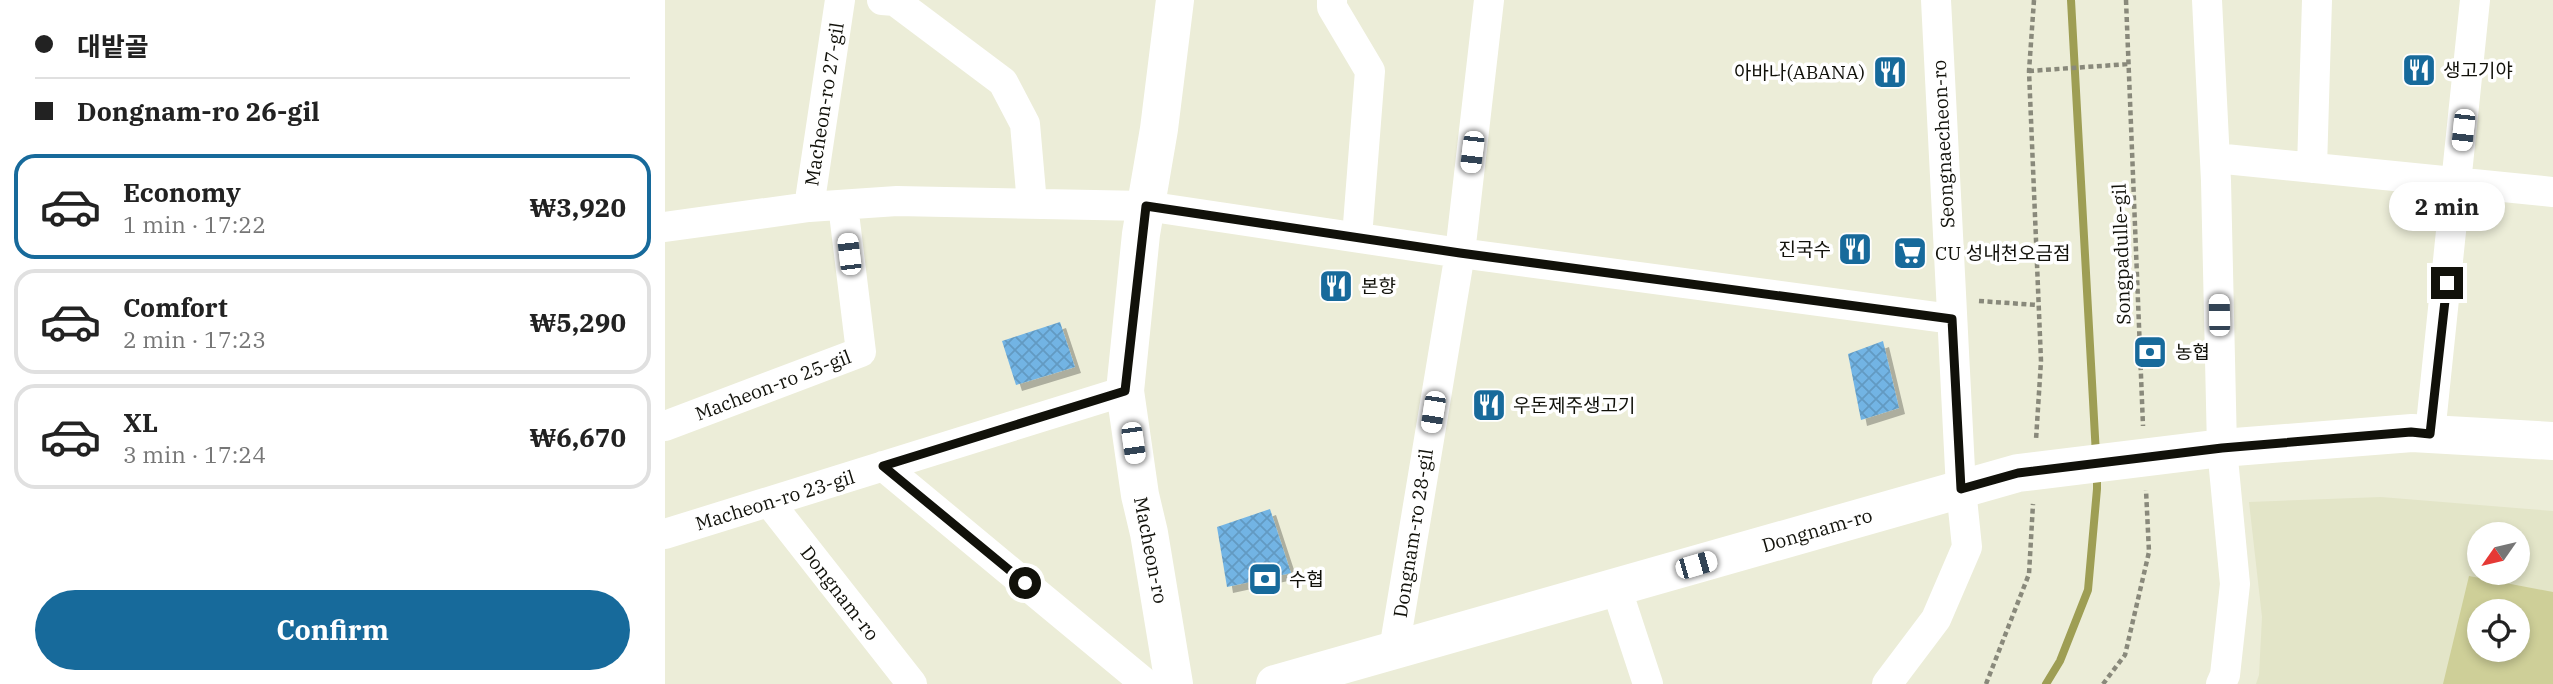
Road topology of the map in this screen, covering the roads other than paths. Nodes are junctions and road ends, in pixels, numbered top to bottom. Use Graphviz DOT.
graph roads {
  1 [pos="840,0"];
  2 [pos="882,0"];
  3 [pos="1175,0"];
  4 [pos="1332,0"];
  5 [pos="1489,0"];
  6 [pos="1936,0"];
  7 [pos="2207,0"];
  8 [pos="2317,0"];
  9 [pos="2475,0"];
  10 [pos="2215,158"];
  11 [pos="2312,168"];
  12 [pos="2458,183"];
  13 [pos="2553,192"];
  14 [pos="1032,204"];
  15 [pos="843,205"];
  16 [pos="1146,206"];
  17 [pos="809,207"];
  18 [pos="665,227"];
  19 [pos="1357,237"];
  20 [pos="1460,253"];
  21 [pos="1952,309"];
  22 [pos="1125,391"];
  23 [pos="665,426"];
  24 [pos="2430,434"];
  25 [pos="2553,441"];
  26 [pos="2222,448"];
  27 [pos="883,466"];
  28 [pos="1961,489"];
  29 [pos="769,502"];
  30 [pos="665,534"];
  31 [pos="1616,587"];
  32 [pos="1394,650"];
  33 [pos="1359,672"];
  34 [pos="912,684"];
  35 [pos="1146,684"];
  36 [pos="1174,684"];
  37 [pos="1275,684"];
  38 [pos="1649,684"];
  39 [pos="1887,684"];
  40 [pos="2221,684"];
  1 -- 17 [label="street, Macheon-ro 27-gil"];
  2 -- 14 [label="street"];
  3 -- 16 [label="main road, Macheon-ro"];
  4 -- 19 [label="street"];
  5 -- 20 [label="street, Dongnam-ro 28-gil"];
  6 -- 21 [label="street, Seongnaecheon-ro"];
  7 -- 10 [label="street"];
  8 -- 11 [label="street"];
  9 -- 12 [label="street"];
  10 -- 11 [label="street"];
  10 -- 26 [label="street"];
  11 -- 12 [label="street"];
  12 -- 13 [label="street"];
  12 -- 24 [label="street"];
  14 -- 15 [label="street"];
  14 -- 16 [label="street"];
  15 -- 17 [label="street"];
  15 -- 23 [label="street, Macheon-ro 25-gil"];
  16 -- 19 [label="street"];
  16 -- 22 [label="main road, Macheon-ro"];
  17 -- 18 [label="street"];
  19 -- 20 [label="street"];
  20 -- 21 [label="street"];
  20 -- 32 [label="street, Dongnam-ro 28-gil"];
  21 -- 28 [label="street, Seongnaecheon-ro"];
  22 -- 27 [label="street, Macheon-ro 23-gil"];
  22 -- 36 [label="main road, Macheon-ro"];
  24 -- 25 [label="main road"];
  24 -- 26 [label="main road"];
  26 -- 28 [label="main road, Dongnam-ro"];
  26 -- 40 [label="street"];
  27 -- 29 [label="street, Macheon-ro 23-gil"];
  27 -- 35 [label="street"];
  28 -- 31 [label="main road, Dongnam-ro"];
  28 -- 39 [label="street, Seongnaecheon-ro"];
  29 -- 30 [label="street, Macheon-ro 23-gil"];
  29 -- 34 [label="street, Dongnam-ro"];
  31 -- 32 [label="main road, Dongnam-ro"];
  31 -- 38 [label="street"];
  32 -- 33 [label="main road, Dongnam-ro"];
  33 -- 37 [label="main road, Dongnam-ro"];
}
